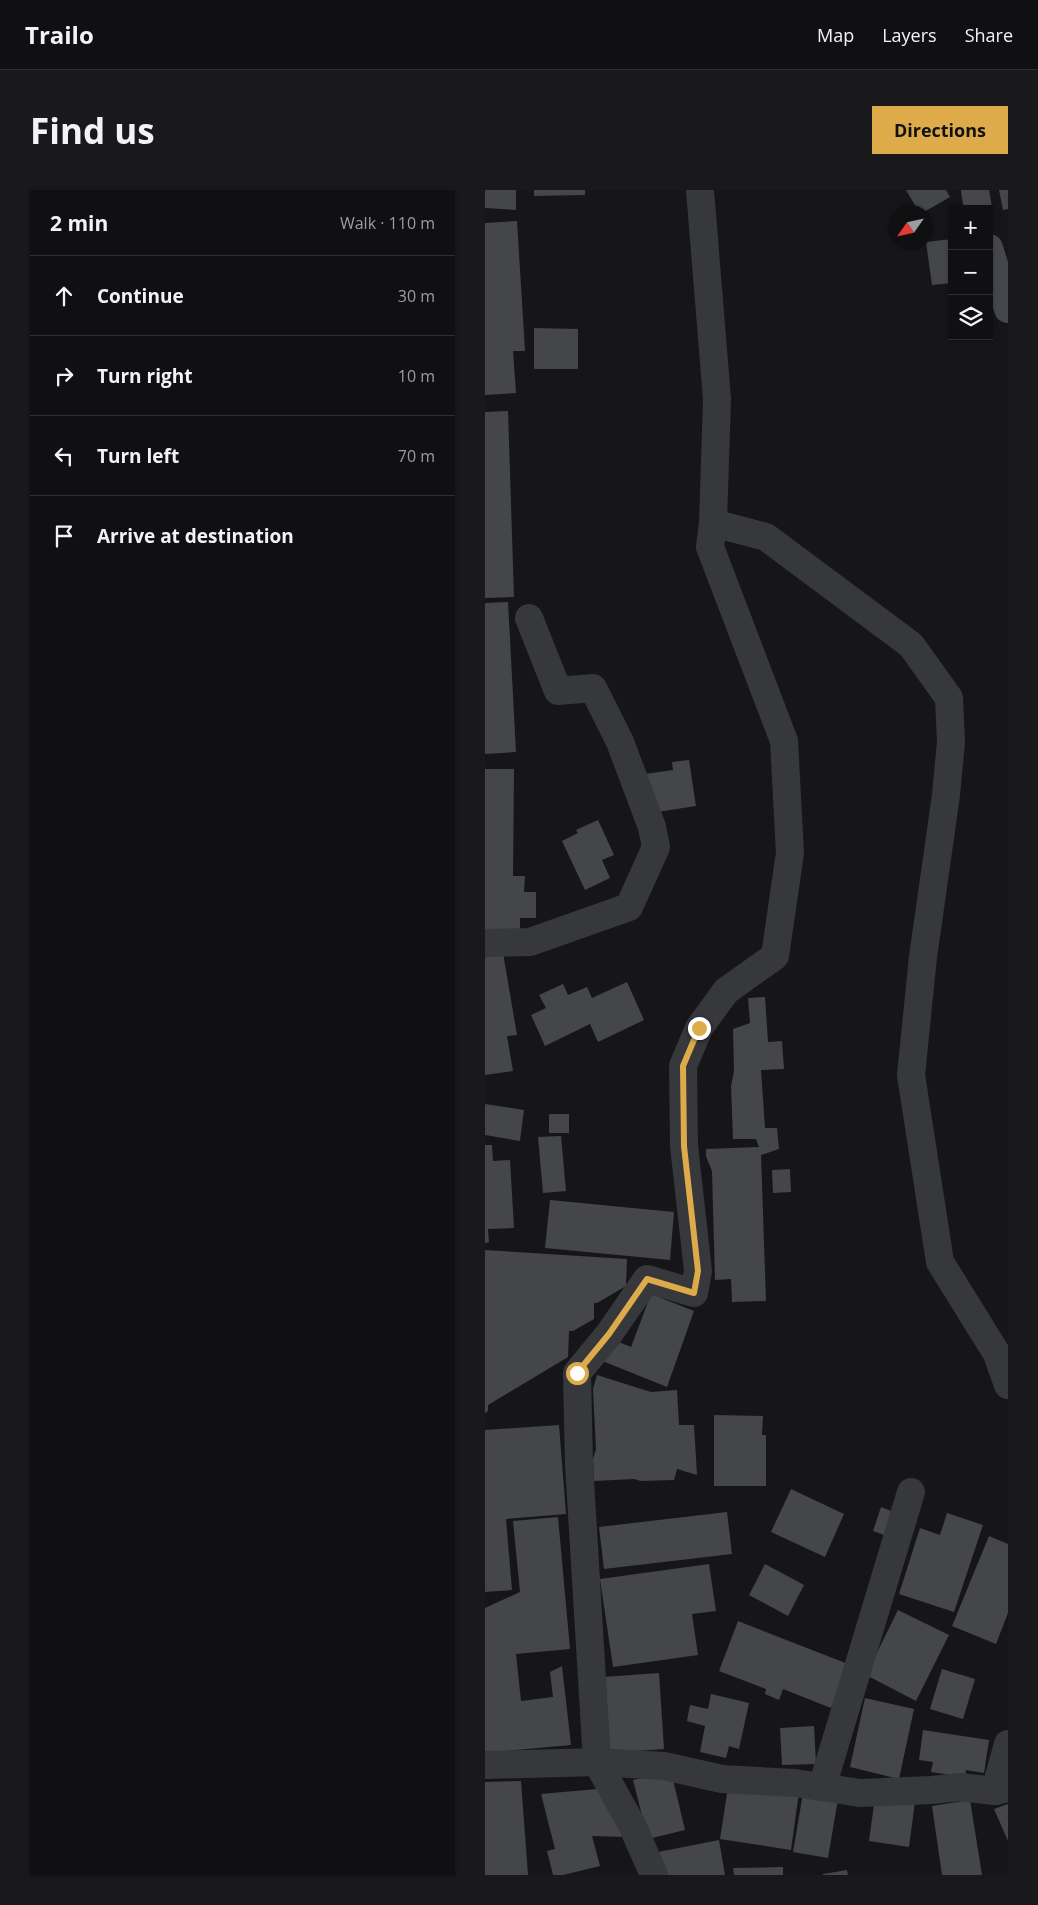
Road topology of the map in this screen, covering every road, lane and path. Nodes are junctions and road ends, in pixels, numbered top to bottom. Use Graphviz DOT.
graph roads {
  1 [pos="700,190"];
  2 [pos="975,190"];
  3 [pos="977,205"];
  4 [pos="990,250"];
  5 [pos="1008,309"];
  6 [pos="713,523"];
  7 [pos="529,618"];
  8 [pos="485,943"];
  9 [pos="1008,1385"];
  10 [pos="911,1492"];
  11 [pos="1008,1744"];
  12 [pos="597,1762"];
  13 [pos="485,1765"];
  14 [pos="822,1787"];
  15 [pos="1002,1789"];
  16 [pos="654,1875"];
  1 -- 6 [label="street"];
  2 -- 3 [label="street"];
  4 -- 5 [label="street"];
  6 -- 9 [label="street"];
  6 -- 12 [label="street"];
  7 -- 8 [label="street"];
  10 -- 14 [label="street"];
  11 -- 15 [label="street"];
  12 -- 13 [label="street"];
  12 -- 14 [label="street"];
  12 -- 16 [label="street"];
  14 -- 15 [label="street"];
}
